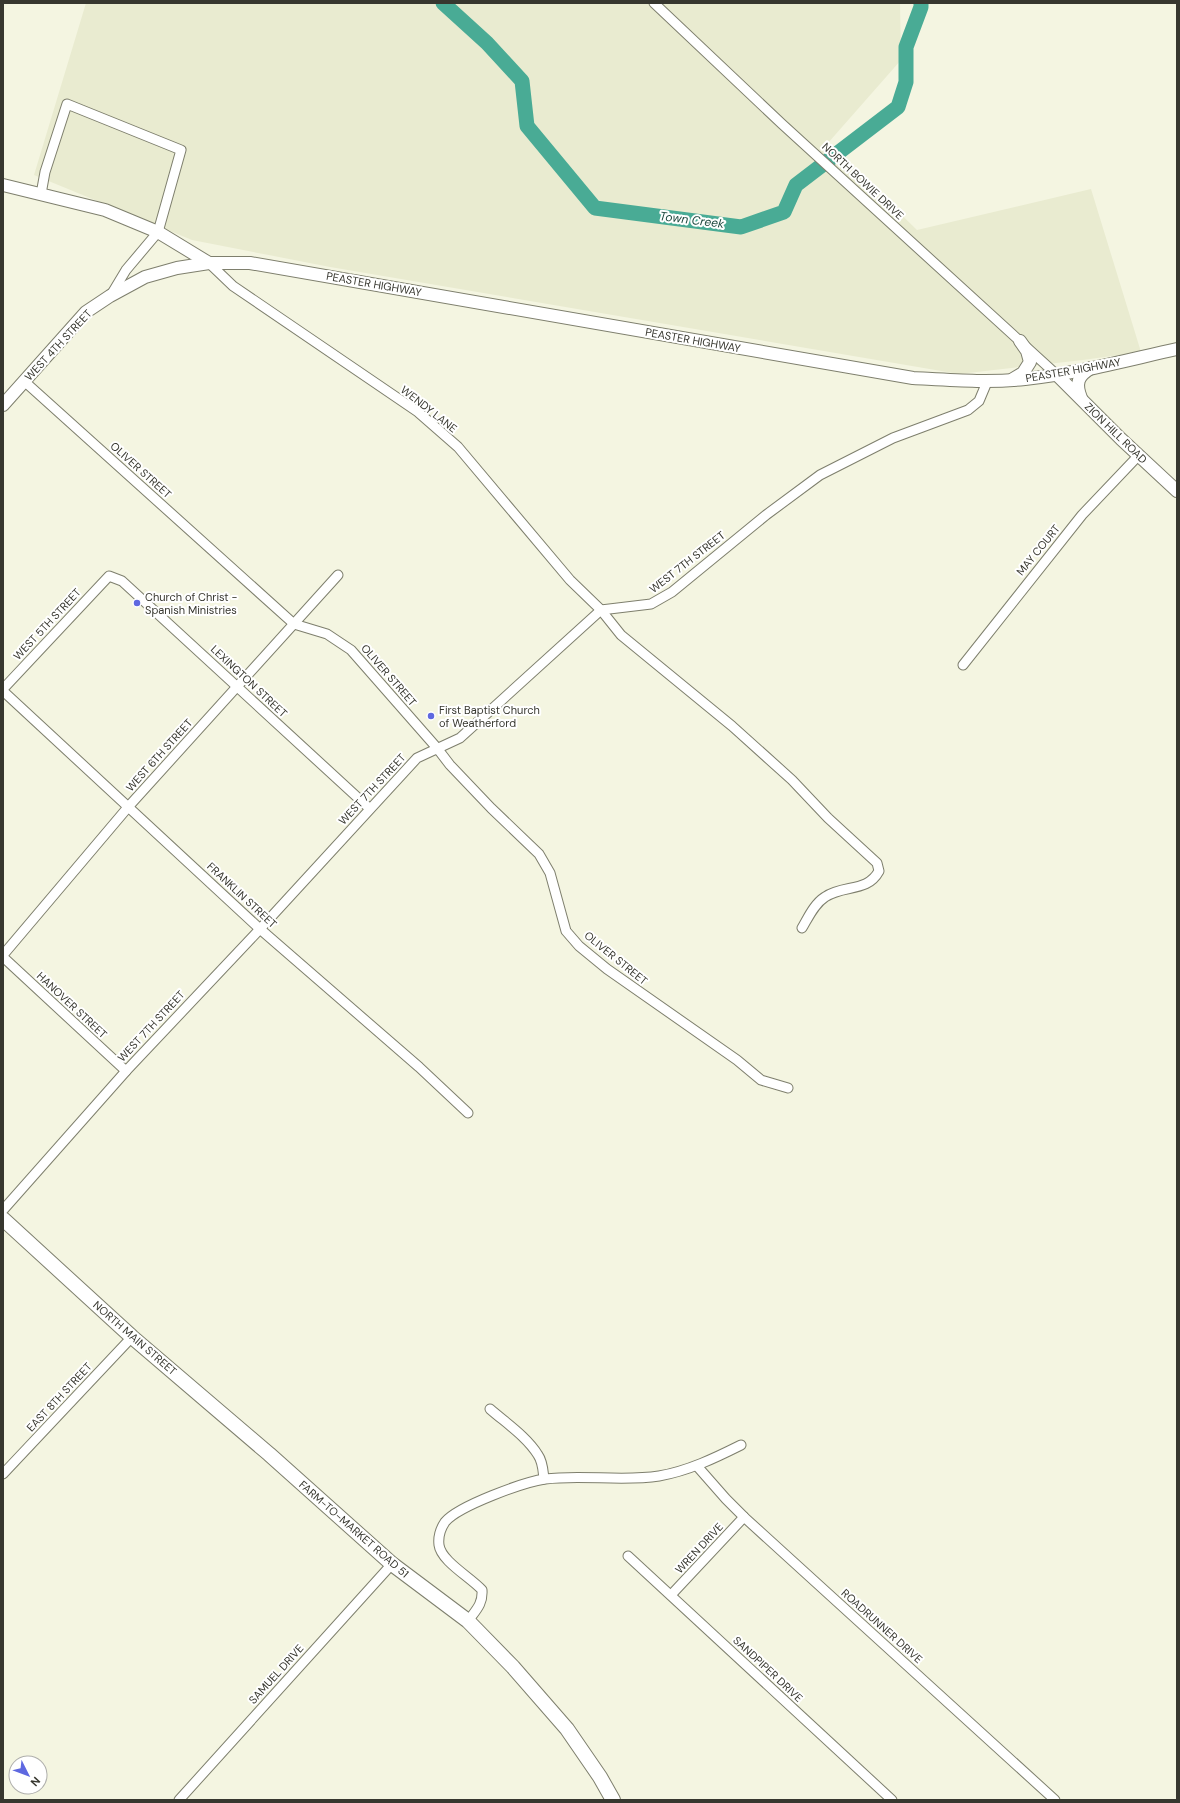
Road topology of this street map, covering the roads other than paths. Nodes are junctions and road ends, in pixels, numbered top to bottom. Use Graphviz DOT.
graph roads {
  1 [pos="654,3"];
  2 [pos="3,185"];
  3 [pos="41,194"];
  4 [pos="158,232"];
  5 [pos="209,263"];
  6 [pos="110,296"];
  7 [pos="1020,341"];
  8 [pos="1177,349"];
  9 [pos="1092,368"];
  10 [pos="1057,375"];
  11 [pos="1011,380"];
  12 [pos="24,381"];
  13 [pos="986,382"];
  14 [pos="1081,399"];
  15 [pos="3,405"];
  16 [pos="1139,455"];
  17 [pos="1177,491"];
  18 [pos="338,575"];
  19 [pos="109,576"];
  20 [pos="600,610"];
  21 [pos="294,624"];
  22 [pos="963,665"];
  23 [pos="237,687"];
  24 [pos="3,690"];
  25 [pos="437,748"];
  26 [pos="129,806"];
  27 [pos="369,808"];
  28 [pos="802,928"];
  29 [pos="260,929"];
  30 [pos="3,956"];
  31 [pos="126,1071"];
  32 [pos="788,1088"];
  33 [pos="468,1113"];
  34 [pos="3,1210"];
  35 [pos="3,1220"];
  36 [pos="132,1337"];
  37 [pos="490,1409"];
  38 [pos="741,1445"];
  39 [pos="269,1454"];
  40 [pos="698,1466"];
  41 [pos="3,1474"];
  42 [pos="544,1479"];
  43 [pos="744,1517"];
  44 [pos="628,1556"];
  45 [pos="392,1564"];
  46 [pos="671,1595"];
  47 [pos="468,1621"];
  48 [pos="888,1799"];
  49 [pos="179,1800"];
  50 [pos="613,1800"];
  51 [pos="1055,1800"];
  1 -- 7 [label="street, NORTH BOWIE DRIVE"];
  2 -- 3 [label="main road"];
  3 -- 4 [label="main road"];
  3 -- 4 [label="street"];
  4 -- 5 [label="main road"];
  4 -- 6 [label="street"];
  5 -- 6 [label="main road, WEST 4TH STREET"];
  5 -- 13 [label="main road, PEASTER HIGHWAY"];
  5 -- 20 [label="street, WENDY LANE"];
  6 -- 12 [label="main road, WEST 4TH STREET"];
  7 -- 10 [label="street, NORTH BOWIE DRIVE"];
  7 -- 11 [label="main road"];
  8 -- 9 [label="main road, PEASTER HIGHWAY"];
  9 -- 10 [label="main road, PEASTER HIGHWAY"];
  9 -- 14 [label="main road"];
  10 -- 11 [label="main road, PEASTER HIGHWAY"];
  10 -- 14 [label="main road, ZION HILL ROAD"];
  11 -- 13 [label="main road, PEASTER HIGHWAY"];
  12 -- 15 [label="main road, WEST 4TH STREET"];
  12 -- 21 [label="street, OLIVER STREET"];
  13 -- 20 [label="street, WEST 7TH STREET"];
  14 -- 16 [label="main road, ZION HILL ROAD"];
  16 -- 17 [label="main road, ZION HILL ROAD"];
  16 -- 22 [label="street, MAY COURT"];
  18 -- 21 [label="street, WEST 6TH STREET"];
  19 -- 23 [label="street, LEXINGTON STREET"];
  19 -- 24 [label="street, WEST 5TH STREET"];
  20 -- 25 [label="street, WEST 7TH STREET"];
  20 -- 28 [label="street, WENDY LANE"];
  21 -- 23 [label="street, WEST 6TH STREET"];
  21 -- 25 [label="street, OLIVER STREET"];
  23 -- 26 [label="street, WEST 6TH STREET"];
  23 -- 27 [label="street, LEXINGTON STREET"];
  24 -- 26 [label="street, FRANKLIN STREET"];
  25 -- 27 [label="street, WEST 7TH STREET"];
  25 -- 32 [label="street, OLIVER STREET"];
  26 -- 29 [label="street, FRANKLIN STREET"];
  26 -- 30 [label="street, WEST 6TH STREET"];
  27 -- 29 [label="street, WEST 7TH STREET"];
  29 -- 31 [label="street, WEST 7TH STREET"];
  29 -- 33 [label="street, FRANKLIN STREET"];
  30 -- 31 [label="street, HANOVER STREET"];
  31 -- 34 [label="street, WEST 7TH STREET"];
  35 -- 36 [label="main road, NORTH MAIN STREET"];
  36 -- 39 [label="main road, NORTH MAIN STREET"];
  36 -- 41 [label="street, EAST 8TH STREET"];
  37 -- 42 [label="street"];
  38 -- 40 [label="street"];
  39 -- 45 [label="main road, FARM-TO-MARKET ROAD 51"];
  40 -- 42 [label="street"];
  40 -- 43 [label="street, ROADRUNNER DRIVE"];
  42 -- 47 [label="street"];
  43 -- 46 [label="street, WREN DRIVE"];
  43 -- 51 [label="street, ROADRUNNER DRIVE"];
  44 -- 46 [label="street, SANDPIPER DRIVE"];
  45 -- 47 [label="main road, FARM-TO-MARKET ROAD 51"];
  45 -- 49 [label="street, SAMUEL DRIVE"];
  46 -- 48 [label="street, SANDPIPER DRIVE"];
  47 -- 50 [label="main road, FARM-TO-MARKET ROAD 51"];
}
